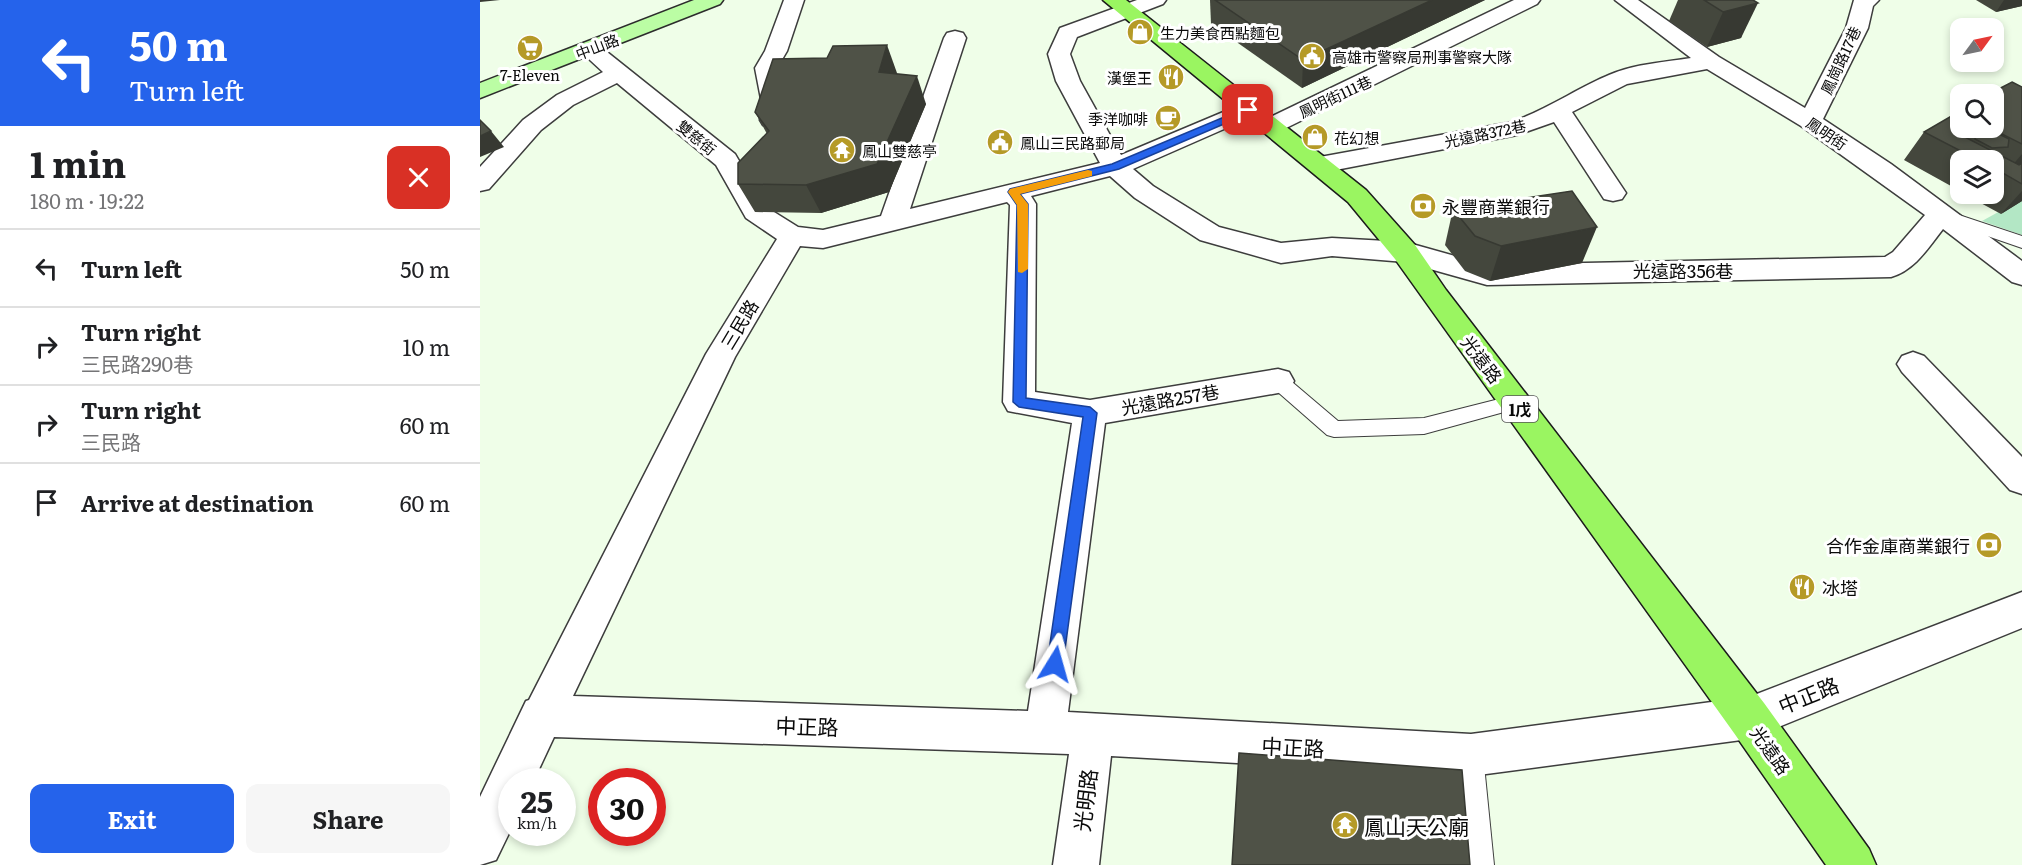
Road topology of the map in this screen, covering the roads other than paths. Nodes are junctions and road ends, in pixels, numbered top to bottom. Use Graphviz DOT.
graph roads {
  1 [pos="713,0"];
  2 [pos="794,0"];
  3 [pos="1156,0"];
  4 [pos="1530,0"];
  5 [pos="1625,0"];
  6 [pos="1869,0"];
  7 [pos="1118,6"];
  8 [pos="955,38"];
  9 [pos="589,49"];
  10 [pos="1711,62"];
  11 [pos="619,73"];
  12 [pos="480,91"];
  13 [pos="1559,110"];
  14 [pos="1259,119"];
  15 [pos="1810,121"];
  16 [pos="770,140"];
  17 [pos="1320,165"];
  18 [pos="1115,167"];
  19 [pos="765,176"];
  20 [pos="480,183"];
  21 [pos="1013,192"];
  22 [pos="1613,193"];
  23 [pos="749,197"];
  24 [pos="1941,214"];
  25 [pos="892,223"];
  26 [pos="792,236"];
  27 [pos="2022,242"];
  28 [pos="1405,252"];
  29 [pos="2022,274"];
  30 [pos="1913,364"];
  31 [pos="1278,381"];
  32 [pos="1515,402"];
  33 [pos="1090,413"];
  34 [pos="2022,480"];
  35 [pos="2022,610"];
  36 [pos="541,716"];
  37 [pos="1749,718"];
  38 [pos="1045,732"];
  39 [pos="1092,735"];
  40 [pos="1471,755"];
  41 [pos="480,844"];
  42 [pos="1076,865"];
  43 [pos="1481,865"];
  44 [pos="1853,865"];
  1 -- 9 [label="street, 中山路"];
  2 -- 16 [label="street"];
  3 -- 7 [label="street"];
  4 -- 14 [label="street, 鳳明街111巷"];
  5 -- 10 [label="street, 鳳明街"];
  6 -- 15 [label="street, 鳳崗路17巷"];
  7 -- 14 [label="main road, 光遠路 / 1戊"];
  7 -- 18 [label="street"];
  8 -- 25 [label="street"];
  9 -- 11 [label="street, 雙慈街"];
  9 -- 12 [label="street, 中山路"];
  10 -- 13 [label="street, 光遠路372巷"];
  10 -- 15 [label="street, 鳳明街"];
  11 -- 20 [label="street"];
  11 -- 23 [label="street, 雙慈街"];
  13 -- 17 [label="street, 光遠路372巷"];
  13 -- 22 [label="street"];
  14 -- 17 [label="main road, 光遠路 / 1戊"];
  14 -- 18 [label="street"];
  15 -- 24 [label="street, 鳳明街"];
  17 -- 28 [label="main road, 光遠路 / 1戊"];
  18 -- 21 [label="street"];
  18 -- 28 [label="street, 光遠路356巷"];
  19 -- 23 [label="street"];
  21 -- 25 [label="street"];
  21 -- 33 [label="street, 光遠路257巷"];
  23 -- 26 [label="street, 雙慈街"];
  24 -- 27 [label="lane"];
  24 -- 28 [label="street, 光遠路356巷"];
  24 -- 29 [label="street, 鳳明街"];
  25 -- 26 [label="street"];
  26 -- 36 [label="street, 三民路"];
  28 -- 32 [label="main road, 光遠路 / 1戊"];
  30 -- 34 [label="street"];
  31 -- 32 [label="lane, 光遠路257巷"];
  31 -- 33 [label="street, 光遠路257巷"];
  32 -- 37 [label="main road, 光遠路 / 1戊"];
  33 -- 38 [label="street"];
  35 -- 37 [label="street, 中正路"];
  36 -- 38 [label="street, 中正路"];
  36 -- 41 [label="street, 三民路"];
  37 -- 40 [label="street, 中正路"];
  37 -- 44 [label="main road, 光遠路 / 1戊"];
  38 -- 39 [label="street, 中正路"];
  39 -- 40 [label="street, 中正路"];
  39 -- 42 [label="street, 光明路"];
  40 -- 43 [label="lane"];
}
